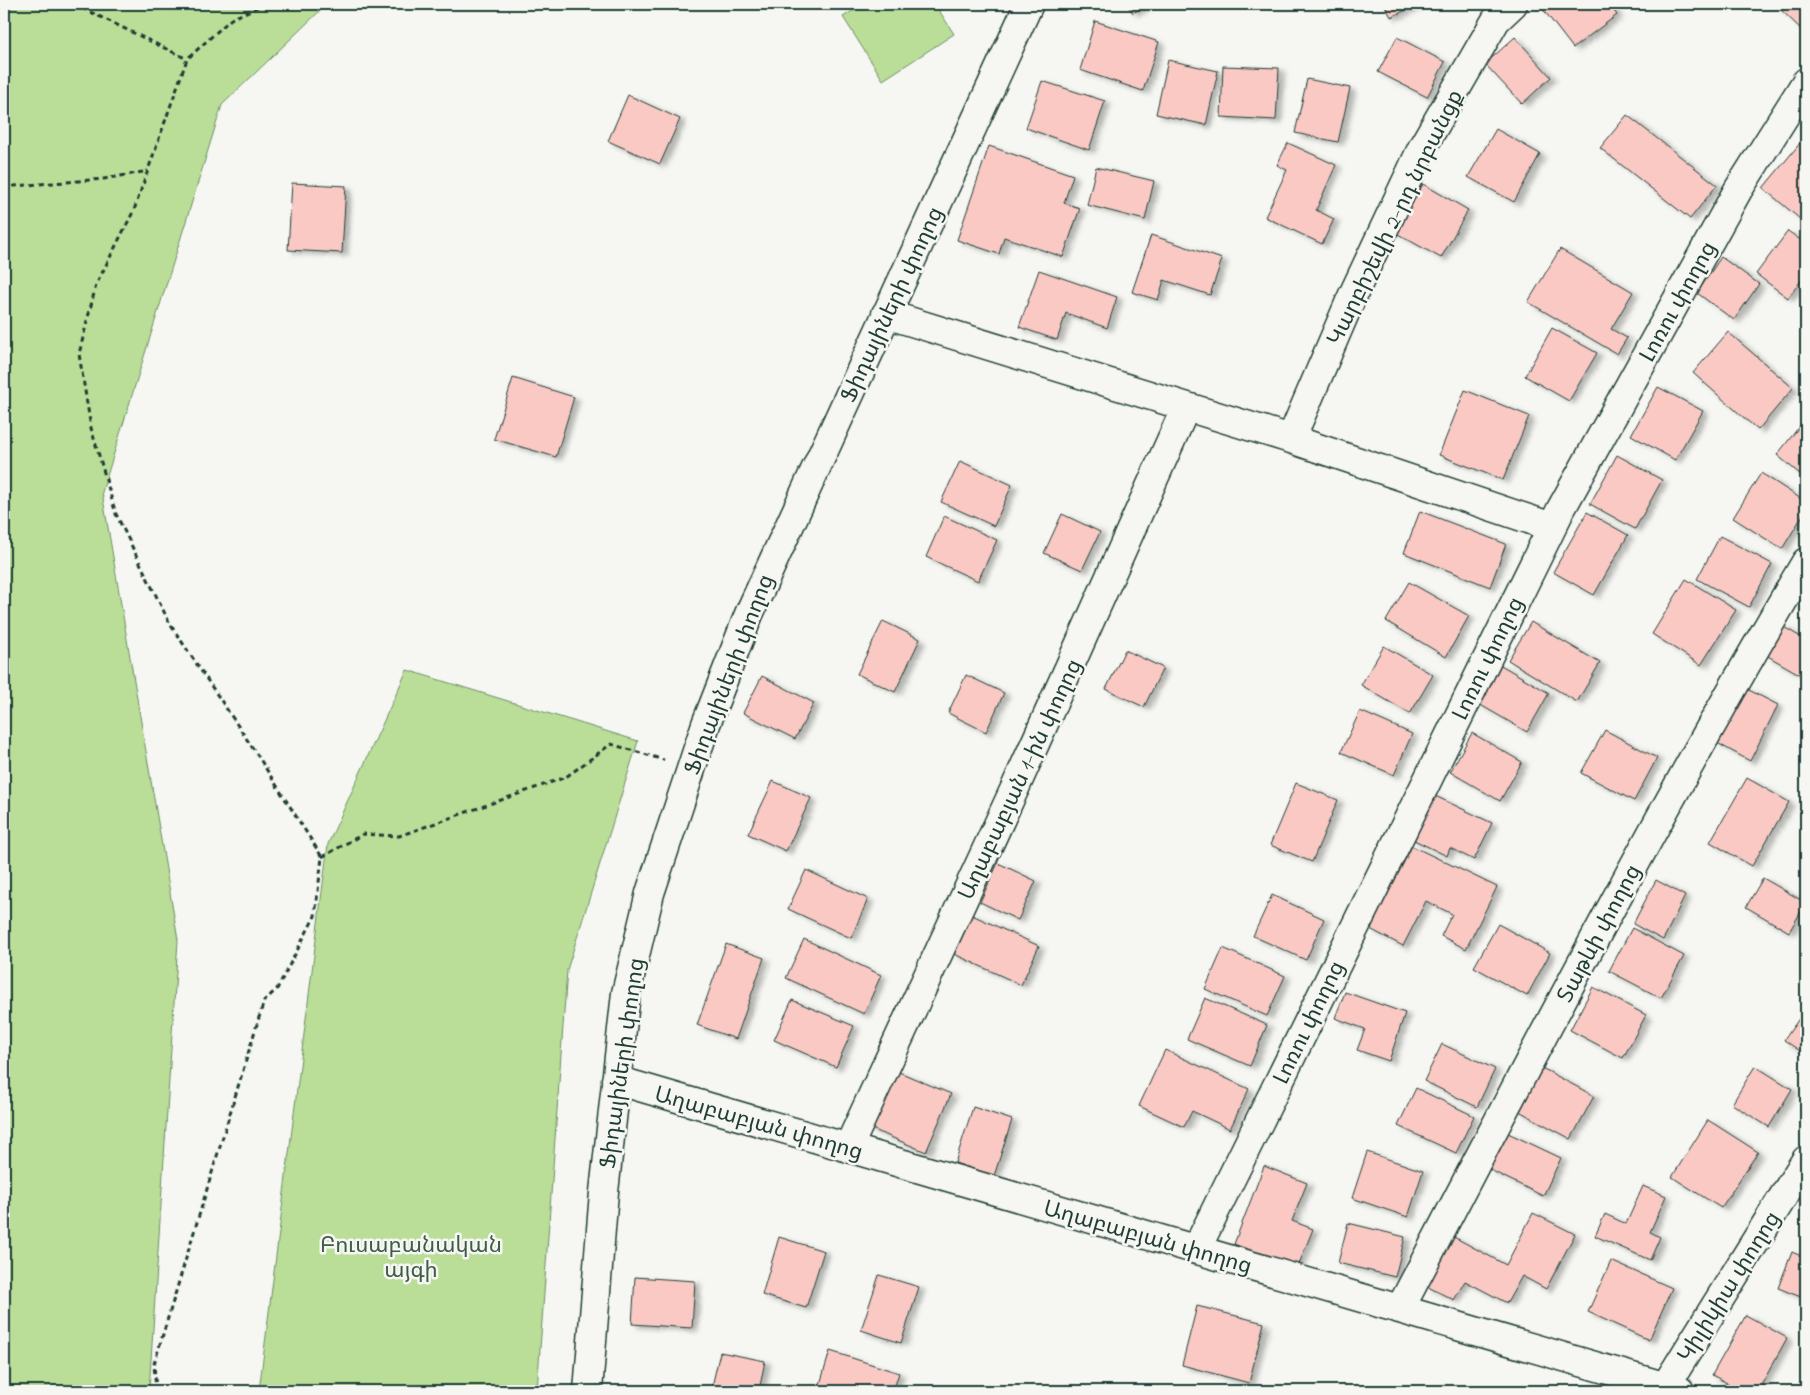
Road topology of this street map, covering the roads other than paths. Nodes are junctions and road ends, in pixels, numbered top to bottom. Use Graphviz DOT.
graph roads {
  1 [pos="1029,4"];
  2 [pos="1513,4"];
  3 [pos="1806,82"];
  4 [pos="886,314"];
  5 [pos="1186,407"];
  6 [pos="1291,439"];
  7 [pos="1552,527"];
  8 [pos="1806,562"];
  9 [pos="616,1080"];
  10 [pos="848,1148"];
  11 [pos="1806,1160"];
  12 [pos="1196,1250"];
  13 [pos="1400,1309"];
  14 [pos="1673,1389"];
  15 [pos="588,1391"];
  1 -- 4 [label="street, Ֆիդայիների փողոց"];
  2 -- 6 [label="street, Կարբիշեվի 2-րդ նրբանցք"];
  3 -- 7 [label="street, Լոռու փողոց"];
  4 -- 5 [label="street"];
  4 -- 9 [label="street, Ֆիդայիների փողոց"];
  5 -- 6 [label="street"];
  5 -- 10 [label="street, Աղաբաբյան 1-ին փողոց"];
  6 -- 7 [label="street"];
  7 -- 12 [label="street, Լոռու փողոց"];
  8 -- 13 [label="street, Տաթևի փողոց"];
  9 -- 10 [label="street, Աղաբաբյան փողոց"];
  9 -- 15 [label="street, Ֆիդայիների փողոց"];
  10 -- 12 [label="street, Աղաբաբյան փողոց"];
  11 -- 14 [label="street, Կիլիկիա փողոց"];
  12 -- 13 [label="street, Աղաբաբյան փողոց"];
  13 -- 14 [label="street, Աղաբաբյան փողոց"];
}
